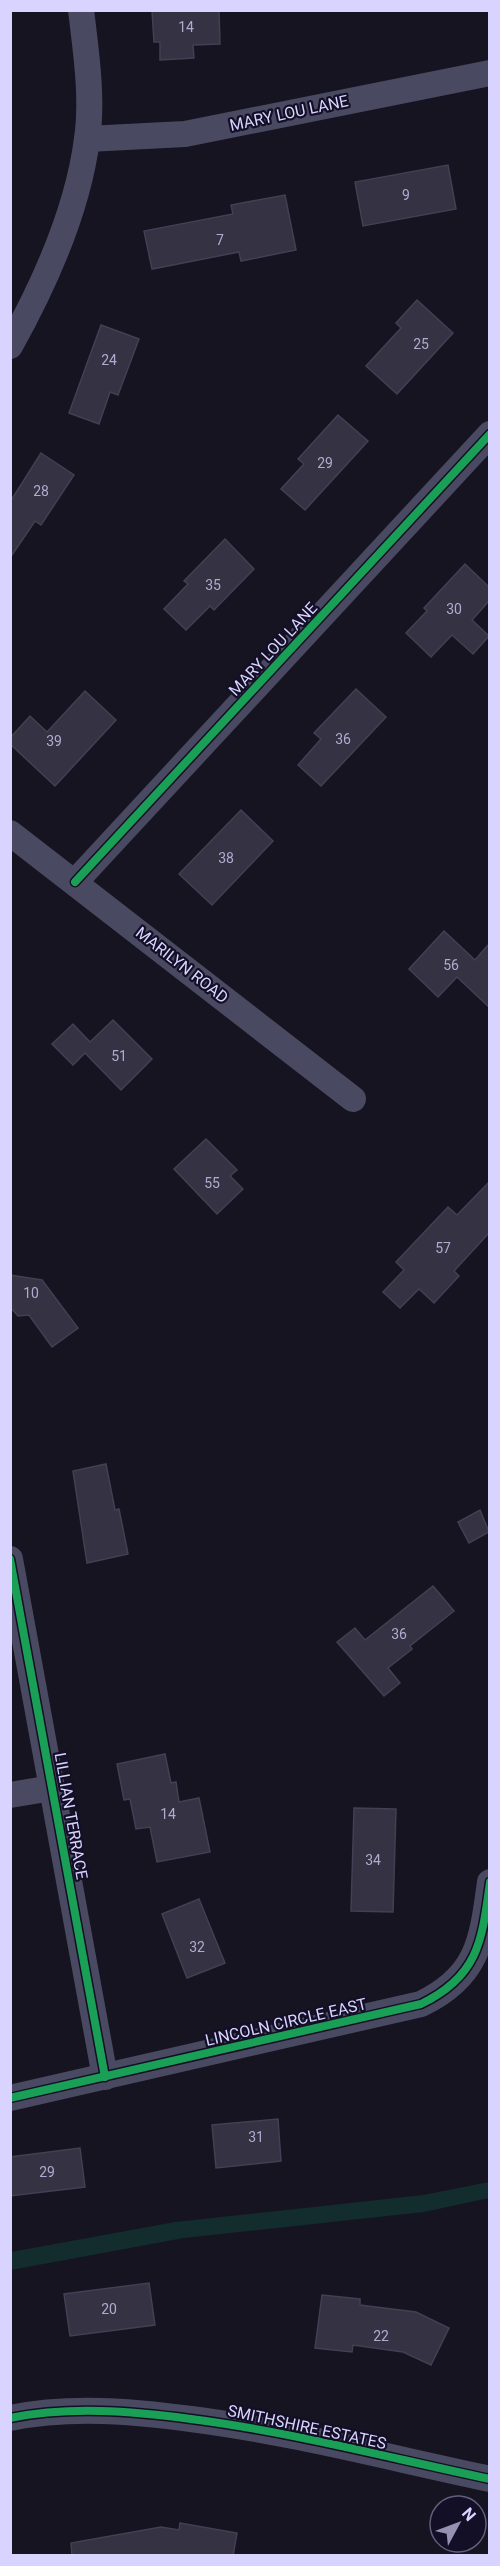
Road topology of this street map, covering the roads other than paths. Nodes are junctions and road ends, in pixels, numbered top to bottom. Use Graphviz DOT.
graph roads {
  1 [pos="81,10"];
  2 [pos="489,73"];
  3 [pos="87,139"];
  4 [pos="10,346"];
  5 [pos="489,434"];
  6 [pos="10,833"];
  7 [pos="75,882"];
  8 [pos="353,1099"];
  9 [pos="10,1559"];
  10 [pos="52,1788"];
  11 [pos="10,1795"];
  12 [pos="489,1882"];
  13 [pos="105,2077"];
  14 [pos="10,2098"];
  15 [pos="10,2418"];
  16 [pos="489,2479"];
  1 -- 3 [label="street"];
  2 -- 3 [label="street, MARY LOU LANE"];
  3 -- 4 [label="street"];
  5 -- 7 [label="street, MARY LOU LANE"];
  6 -- 7 [label="street, MARILYN ROAD"];
  7 -- 8 [label="street, MARILYN ROAD"];
  9 -- 10 [label="street, LILLIAN TERRACE"];
  10 -- 11 [label="street"];
  10 -- 13 [label="street, LILLIAN TERRACE"];
  12 -- 13 [label="street, LINCOLN CIRCLE EAST"];
  13 -- 14 [label="street, LINCOLN CIRCLE EAST"];
  15 -- 16 [label="street, SMITHSHIRE ESTATES"];
}
